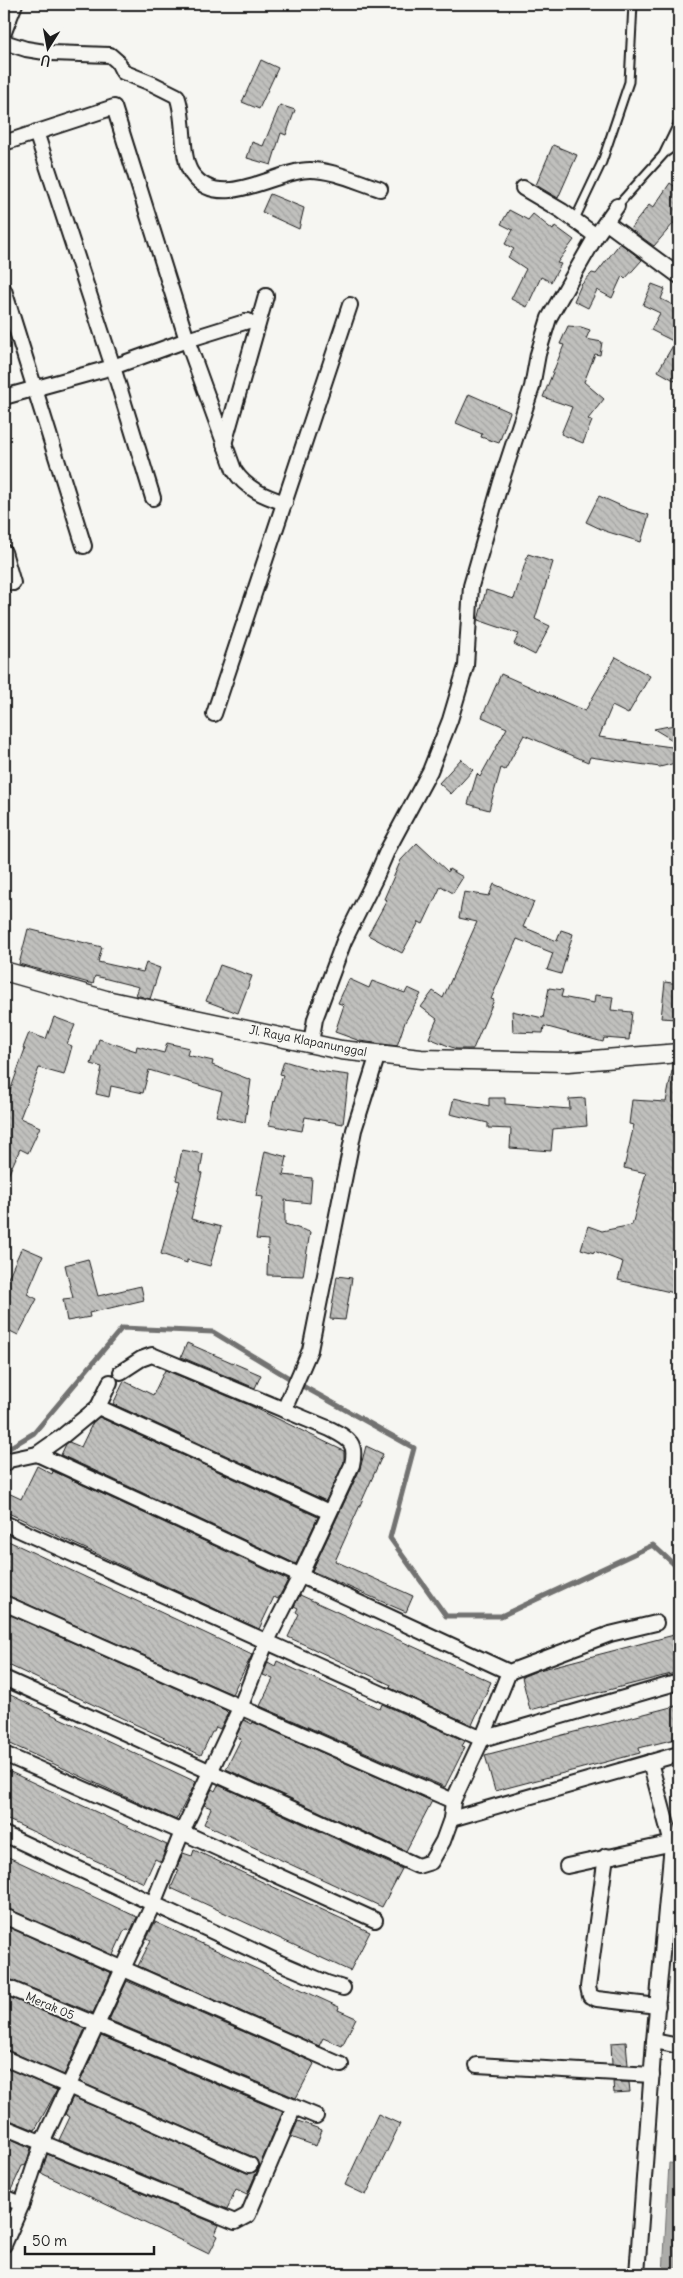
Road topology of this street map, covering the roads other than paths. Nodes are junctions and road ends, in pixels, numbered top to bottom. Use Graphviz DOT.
graph roads {
  1 [pos="14,4"];
  2 [pos="633,4"];
  3 [pos="4,32"];
  4 [pos="4,42"];
  5 [pos="679,122"];
  6 [pos="36,132"];
  7 [pos="679,142"];
  8 [pos="4,143"];
  9 [pos="663,155"];
  10 [pos="523,188"];
  11 [pos="380,189"];
  12 [pos="617,206"];
  13 [pos="575,219"];
  14 [pos="607,223"];
  15 [pos="596,236"];
  16 [pos="679,276"];
  17 [pos="4,290"];
  18 [pos="266,296"];
  19 [pos="350,305"];
  20 [pos="248,321"];
  21 [pos="187,340"];
  22 [pos="114,367"];
  23 [pos="36,388"];
  24 [pos="4,398"];
  25 [pos="224,444"];
  26 [pos="153,498"];
  27 [pos="285,503"];
  28 [pos="84,546"];
  29 [pos="4,552"];
  30 [pos="13,583"];
  31 [pos="214,714"];
  32 [pos="4,970"];
  33 [pos="311,1043"];
  34 [pos="679,1053"];
  35 [pos="378,1054"];
  36 [pos="122,1372"];
  37 [pos="110,1382"];
  38 [pos="98,1406"];
  39 [pos="284,1410"];
  40 [pos="37,1454"];
  41 [pos="4,1465"];
  42 [pos="329,1512"];
  43 [pos="4,1524"];
  44 [pos="300,1576"];
  45 [pos="4,1602"];
  46 [pos="656,1624"];
  47 [pos="266,1643"];
  48 [pos="509,1672"];
  49 [pos="4,1678"];
  50 [pos="679,1682"];
  51 [pos="240,1708"];
  52 [pos="482,1739"];
  53 [pos="4,1754"];
  54 [pos="679,1754"];
  55 [pos="650,1762"];
  56 [pos="210,1771"];
  57 [pos="453,1801"];
  58 [pos="451,1819"];
  59 [pos="182,1832"];
  60 [pos="4,1834"];
  61 [pos="675,1842"];
  62 [pos="606,1856"];
  63 [pos="567,1866"];
  64 [pos="153,1904"];
  65 [pos="4,1916"];
  66 [pos="376,1920"];
  67 [pos="123,1969"];
  68 [pos="4,1986"];
  69 [pos="343,1988"];
  70 [pos="658,2006"];
  71 [pos="96,2025"];
  72 [pos="654,2041"];
  73 [pos="679,2046"];
  74 [pos="4,2058"];
  75 [pos="341,2064"];
  76 [pos="477,2065"];
  77 [pos="652,2075"];
  78 [pos="68,2087"];
  79 [pos="294,2107"];
  80 [pos="316,2116"];
  81 [pos="4,2126"];
  82 [pos="42,2143"];
  83 [pos="250,2165"];
  84 [pos="4,2197"];
  85 [pos="22,2204"];
  86 [pos="4,2244"];
  87 [pos="637,2274"];
  1 -- 3 [label="street"];
  2 -- 13 [label="lane"];
  4 -- 11 [label="street"];
  5 -- 9 [label="lane"];
  6 -- 8 [label="street"];
  6 -- 21 [label="street"];
  6 -- 22 [label="street"];
  7 -- 9 [label="lane"];
  9 -- 12 [label="lane"];
  10 -- 13 [label="street"];
  12 -- 14 [label="street"];
  13 -- 15 [label="street"];
  14 -- 15 [label="street"];
  14 -- 16 [label="street"];
  15 -- 33 [label="street"];
  17 -- 23 [label="street"];
  18 -- 25 [label="street"];
  19 -- 27 [label="street"];
  20 -- 21 [label="street"];
  21 -- 22 [label="street"];
  21 -- 25 [label="street"];
  22 -- 23 [label="street"];
  22 -- 26 [label="street"];
  23 -- 24 [label="street"];
  23 -- 28 [label="street"];
  25 -- 27 [label="street"];
  27 -- 31 [label="street"];
  29 -- 30 [label="street"];
  32 -- 33 [label="street, Jl. Raya Klapanunggal"];
  33 -- 35 [label="street, Jl. Raya Klapanunggal"];
  34 -- 35 [label="street, Jl. Raya Klapanunggal"];
  35 -- 39 [label="street"];
  36 -- 39 [label="street"];
  37 -- 38 [label="street"];
  38 -- 40 [label="street"];
  38 -- 42 [label="street"];
  39 -- 42 [label="street"];
  40 -- 41 [label="street"];
  40 -- 44 [label="street"];
  42 -- 44 [label="street"];
  43 -- 47 [label="street"];
  44 -- 47 [label="street"];
  44 -- 48 [label="street"];
  45 -- 51 [label="street"];
  46 -- 48 [label="street"];
  47 -- 51 [label="street"];
  47 -- 52 [label="street"];
  48 -- 52 [label="street"];
  49 -- 56 [label="street"];
  50 -- 52 [label="street"];
  51 -- 56 [label="street"];
  51 -- 57 [label="street"];
  52 -- 57 [label="street"];
  53 -- 59 [label="street"];
  54 -- 55 [label="street"];
  55 -- 58 [label="street"];
  55 -- 61 [label="street"];
  56 -- 58 [label="street"];
  56 -- 59 [label="street"];
  57 -- 58 [label="street"];
  59 -- 64 [label="street"];
  59 -- 66 [label="street"];
  60 -- 64 [label="street"];
  61 -- 62 [label="street"];
  61 -- 70 [label="street"];
  62 -- 63 [label="street"];
  62 -- 70 [label="street"];
  64 -- 67 [label="street"];
  64 -- 69 [label="street"];
  65 -- 67 [label="street"];
  67 -- 71 [label="street"];
  67 -- 75 [label="street"];
  68 -- 71 [label="street, Merak 05"];
  70 -- 72 [label="street"];
  71 -- 78 [label="street"];
  71 -- 79 [label="street, Merak 05"];
  72 -- 73 [label="street"];
  72 -- 77 [label="street"];
  74 -- 78 [label="street"];
  76 -- 77 [label="street"];
  77 -- 87 [label="street"];
  78 -- 82 [label="street"];
  78 -- 83 [label="street"];
  79 -- 80 [label="street, Merak 05"];
  79 -- 82 [label="street"];
  81 -- 82 [label="street"];
  82 -- 85 [label="street"];
  84 -- 85 [label="street"];
  85 -- 86 [label="street"];
}
